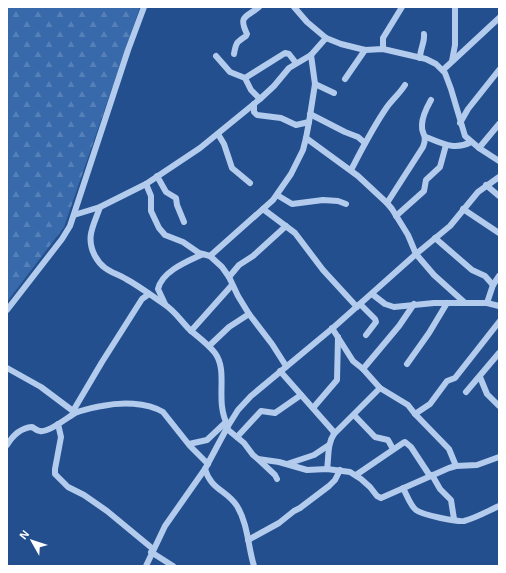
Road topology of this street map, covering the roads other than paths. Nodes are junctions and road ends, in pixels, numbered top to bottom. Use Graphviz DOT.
graph roads {
  1 [pos="144,7"];
  2 [pos="259,7"];
  3 [pos="294,7"];
  4 [pos="402,7"];
  5 [pos="455,7"];
  6 [pos="499,18"];
  7 [pos="424,34"];
  8 [pos="326,38"];
  9 [pos="382,49"];
  10 [pos="365,50"];
  11 [pos="234,54"];
  12 [pos="311,55"];
  13 [pos="216,56"];
  14 [pos="420,58"];
  15 [pos="452,61"];
  16 [pos="296,63"];
  17 [pos="443,70"];
  18 [pos="499,70"];
  19 [pos="245,78"];
  20 [pos="345,78"];
  21 [pos="315,84"];
  22 [pos="405,85"];
  23 [pos="334,93"];
  24 [pos="260,99"];
  25 [pos="431,100"];
  26 [pos="254,104"];
  27 [pos="310,114"];
  28 [pos="309,122"];
  29 [pos="460,123"];
  30 [pos="499,124"];
  31 [pos="218,134"];
  32 [pos="426,137"];
  33 [pos="306,138"];
  34 [pos="471,142"];
  35 [pos="365,143"];
  36 [pos="446,145"];
  37 [pos="479,148"];
  38 [pos="499,160"];
  39 [pos="351,170"];
  40 [pos="157,176"];
  41 [pos="499,177"];
  42 [pos="250,183"];
  43 [pos="146,184"];
  44 [pos="486,185"];
  45 [pos="276,195"];
  46 [pos="499,196"];
  47 [pos="387,203"];
  48 [pos="346,204"];
  49 [pos="100,207"];
  50 [pos="264,209"];
  51 [pos="463,209"];
  52 [pos="74,215"];
  53 [pos="396,216"];
  54 [pos="184,222"];
  55 [pos="286,226"];
  56 [pos="499,233"];
  57 [pos="435,238"];
  58 [pos="203,254"];
  59 [pos="416,254"];
  60 [pos="210,256"];
  61 [pos="499,276"];
  62 [pos="229,277"];
  63 [pos="232,285"];
  64 [pos="493,285"];
  65 [pos="149,294"];
  66 [pos="372,294"];
  67 [pos="464,302"];
  68 [pos="447,303"];
  69 [pos="487,303"];
  70 [pos="414,304"];
  71 [pos="166,305"];
  72 [pos="359,305"];
  73 [pos="499,306"];
  74 [pos="7,310"];
  75 [pos="249,314"];
  76 [pos="499,322"];
  77 [pos="332,328"];
  78 [pos="191,331"];
  79 [pos="366,335"];
  80 [pos="338,337"];
  81 [pos="209,346"];
  82 [pos="498,357"];
  83 [pos="407,364"];
  84 [pos="286,366"];
  85 [pos="7,368"];
  86 [pos="364,369"];
  87 [pos="280,371"];
  88 [pos="480,377"];
  89 [pos="380,388"];
  90 [pos="466,392"];
  91 [pos="301,395"];
  92 [pos="499,406"];
  93 [pos="313,408"];
  94 [pos="75,411"];
  95 [pos="415,414"];
  96 [pos="354,415"];
  97 [pos="58,424"];
  98 [pos="227,425"];
  99 [pos="334,434"];
  100 [pos="237,437"];
  101 [pos="189,444"];
  102 [pos="7,445"];
  103 [pos="329,446"];
  104 [pos="393,449"];
  105 [pos="499,457"];
  106 [pos="258,459"];
  107 [pos="287,464"];
  108 [pos="456,466"];
  109 [pos="207,467"];
  110 [pos="327,469"];
  111 [pos="340,470"];
  112 [pos="356,475"];
  113 [pos="431,475"];
  114 [pos="278,479"];
  115 [pos="404,488"];
  116 [pos="499,506"];
  117 [pos="454,519"];
  118 [pos="248,540"];
  119 [pos="152,551"];
  120 [pos="146,566"];
  121 [pos="173,566"];
  122 [pos="254,566"];
  1 -- 52 [label="street"];
  2 -- 11 [label="street"];
  3 -- 8 [label="street"];
  4 -- 9 [label="street"];
  5 -- 15 [label="street"];
  6 -- 15 [label="street"];
  7 -- 14 [label="street"];
  8 -- 10 [label="street"];
  8 -- 12 [label="street"];
  9 -- 10 [label="street"];
  9 -- 14 [label="street"];
  10 -- 20 [label="street"];
  12 -- 16 [label="street"];
  12 -- 21 [label="street"];
  13 -- 19 [label="street"];
  14 -- 17 [label="street"];
  15 -- 17 [label="street"];
  16 -- 19 [label="street"];
  16 -- 24 [label="street"];
  17 -- 29 [label="street"];
  18 -- 29 [label="street"];
  19 -- 24 [label="street"];
  21 -- 23 [label="street"];
  21 -- 27 [label="street"];
  22 -- 35 [label="street"];
  24 -- 26 [label="street"];
  25 -- 32 [label="street"];
  26 -- 28 [label="street"];
  26 -- 31 [label="street"];
  27 -- 28 [label="street"];
  27 -- 35 [label="street"];
  28 -- 33 [label="street"];
  29 -- 34 [label="street"];
  30 -- 37 [label="street"];
  31 -- 40 [label="street"];
  31 -- 42 [label="street"];
  32 -- 36 [label="street"];
  32 -- 47 [label="street"];
  33 -- 39 [label="street"];
  33 -- 45 [label="street"];
  34 -- 36 [label="street"];
  34 -- 37 [label="street"];
  35 -- 39 [label="street"];
  36 -- 53 [label="street"];
  37 -- 38 [label="street"];
  39 -- 47 [label="street"];
  40 -- 43 [label="street"];
  40 -- 54 [label="street"];
  41 -- 44 [label="street"];
  43 -- 49 [label="street"];
  43 -- 58 [label="street"];
  44 -- 46 [label="street"];
  44 -- 51 [label="street"];
  45 -- 48 [label="street"];
  45 -- 50 [label="street"];
  47 -- 53 [label="street"];
  49 -- 52 [label="street"];
  49 -- 65 [label="street"];
  50 -- 55 [label="street"];
  50 -- 60 [label="street"];
  51 -- 56 [label="street"];
  51 -- 57 [label="street"];
  52 -- 74 [label="street"];
  53 -- 59 [label="street"];
  55 -- 62 [label="street"];
  55 -- 72 [label="street"];
  57 -- 59 [label="street"];
  57 -- 64 [label="street"];
  58 -- 60 [label="street"];
  58 -- 71 [label="street"];
  59 -- 66 [label="street"];
  59 -- 67 [label="street"];
  60 -- 62 [label="street"];
  61 -- 64 [label="street"];
  62 -- 63 [label="street"];
  63 -- 75 [label="street"];
  63 -- 78 [label="street"];
  64 -- 69 [label="street"];
  65 -- 71 [label="street"];
  65 -- 94 [label="street"];
  66 -- 70 [label="street"];
  66 -- 72 [label="street"];
  67 -- 68 [label="street"];
  67 -- 69 [label="street"];
  68 -- 70 [label="street"];
  68 -- 83 [label="street"];
  69 -- 73 [label="street"];
  70 -- 86 [label="street"];
  71 -- 78 [label="street"];
  72 -- 77 [label="street"];
  72 -- 79 [label="street"];
  75 -- 81 [label="street"];
  75 -- 84 [label="street"];
  76 -- 95 [label="street"];
  77 -- 80 [label="street"];
  77 -- 84 [label="street"];
  78 -- 81 [label="street"];
  80 -- 86 [label="street"];
  80 -- 93 [label="street"];
  81 -- 98 [label="street"];
  82 -- 88 [label="street"];
  84 -- 87 [label="street"];
  85 -- 94 [label="street"];
  86 -- 89 [label="street"];
  87 -- 91 [label="street"];
  87 -- 98 [label="street"];
  88 -- 90 [label="street"];
  88 -- 92 [label="street"];
  89 -- 95 [label="street"];
  89 -- 96 [label="street"];
  91 -- 93 [label="street"];
  91 -- 100 [label="street"];
  93 -- 99 [label="street"];
  94 -- 97 [label="street"];
  94 -- 101 [label="street"];
  95 -- 108 [label="street"];
  96 -- 99 [label="street"];
  96 -- 104 [label="street"];
  97 -- 102 [label="street"];
  97 -- 119 [label="street"];
  98 -- 100 [label="street"];
  98 -- 101 [label="street"];
  98 -- 109 [label="street"];
  99 -- 103 [label="street"];
  100 -- 106 [label="street"];
  101 -- 109 [label="street"];
  103 -- 107 [label="street"];
  103 -- 110 [label="street"];
  104 -- 112 [label="street"];
  104 -- 113 [label="street"];
  105 -- 108 [label="street"];
  106 -- 107 [label="street"];
  106 -- 114 [label="street"];
  107 -- 110 [label="street"];
  108 -- 113 [label="street"];
  109 -- 118 [label="street"];
  109 -- 119 [label="street"];
  110 -- 111 [label="street"];
  111 -- 112 [label="street"];
  111 -- 118 [label="street"];
  112 -- 115 [label="street"];
  113 -- 115 [label="street"];
  113 -- 117 [label="street"];
  115 -- 117 [label="street"];
  116 -- 117 [label="street"];
  118 -- 122 [label="street"];
  119 -- 120 [label="street"];
  119 -- 121 [label="street"];
}
